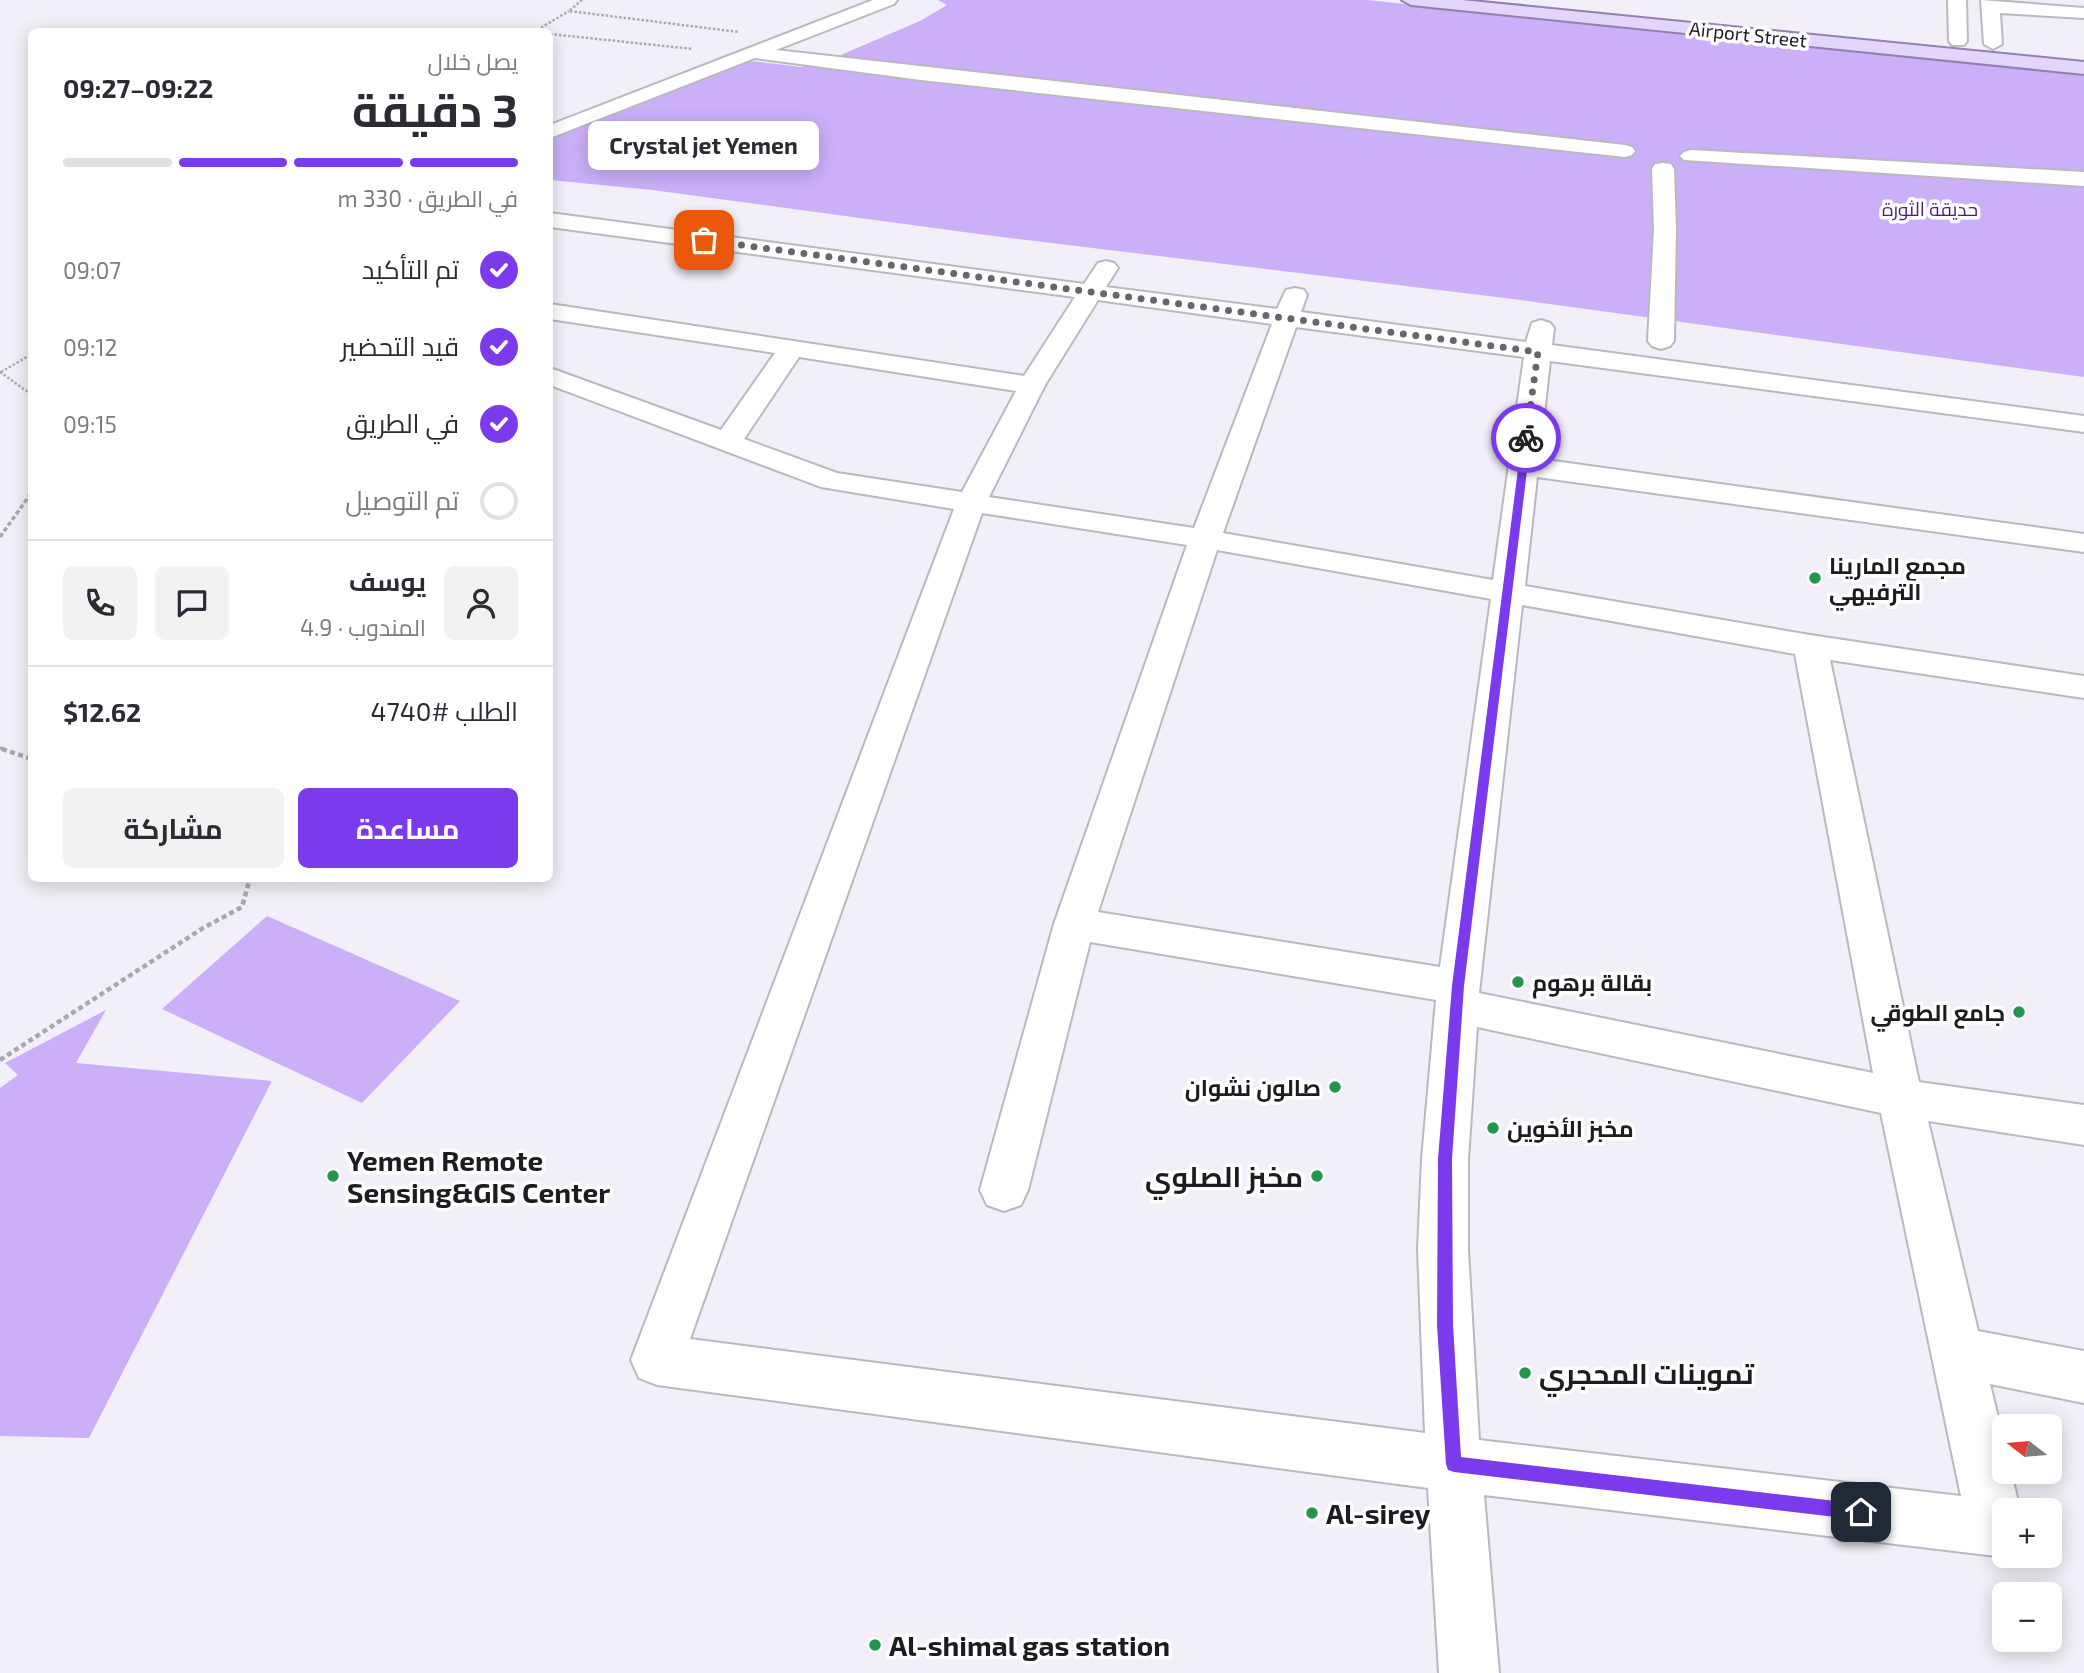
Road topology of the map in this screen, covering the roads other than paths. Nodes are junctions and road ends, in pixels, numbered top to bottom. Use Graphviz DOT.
graph roads {
  1 [pos="888,0"];
  2 [pos="1411,0"];
  3 [pos="1560,0"];
  4 [pos="2081,0"];
  5 [pos="1937,1"];
  6 [pos="1957,1"];
  7 [pos="1990,3"];
  8 [pos="2084,11"];
  9 [pos="1957,48"];
  10 [pos="1995,51"];
  11 [pos="755,53"];
  12 [pos="2084,53"];
  13 [pos="2084,68"];
  14 [pos="553,131"];
  15 [pos="1648,144"];
  16 [pos="1625,151"];
  17 [pos="1685,155"];
  18 [pos="1663,169"];
  19 [pos="2084,179"];
  20 [pos="553,196"];
  21 [pos="2084,198"];
  22 [pos="578,200"];
  23 [pos="646,208"];
  24 [pos="553,220"];
  25 [pos="622,229"];
  26 [pos="1102,274"];
  27 [pos="1293,299"];
  28 [pos="553,311"];
  29 [pos="1540,332"];
  30 [pos="1634,338"];
  31 [pos="1661,341"];
  32 [pos="1688,345"];
  33 [pos="792,348"];
  34 [pos="553,377"];
  35 [pos="1032,385"];
  36 [pos="2084,424"];
  37 [pos="727,442"];
  38 [pos="1523,466"];
  39 [pos="971,503"];
  40 [pos="1205,539"];
  41 [pos="2084,543"];
  42 [pos="1507,594"];
  43 [pos="1810,646"];
  44 [pos="2084,687"];
  45 [pos="1074,924"];
  46 [pos="1458,996"];
  47 [pos="1900,1098"];
  48 [pos="2084,1125"];
  49 [pos="1004,1190"];
  50 [pos="1957,1352"];
  51 [pos="2084,1377"];
  52 [pos="1454,1464"];
  53 [pos="1469,1673"];
  1 -- 11 [label="street"];
  2 -- 9 [label="main road, Airport Street"];
  3 -- 9 [label="main road, Airport Street"];
  4 -- 8 [label="street"];
  5 -- 6 [label="street"];
  6 -- 9 [label="street"];
  7 -- 8 [label="street"];
  7 -- 10 [label="street"];
  9 -- 10 [label="main road, Airport Street"];
  10 -- 12 [label="main road, Airport Street"];
  10 -- 13 [label="main road, Airport Street"];
  11 -- 14 [label="street"];
  11 -- 16 [label="street"];
  15 -- 16 [label="street"];
  16 -- 18 [label="street"];
  17 -- 18 [label="street"];
  17 -- 19 [label="street"];
  17 -- 21 [label="street"];
  18 -- 31 [label="street"];
  20 -- 22 [label="street"];
  23 -- 25 [label="street"];
  24 -- 25 [label="street"];
  25 -- 26 [label="street"];
  26 -- 27 [label="street"];
  26 -- 35 [label="street"];
  27 -- 29 [label="street"];
  27 -- 40 [label="street"];
  28 -- 33 [label="street"];
  29 -- 36 [label="street"];
  29 -- 38 [label="street"];
  30 -- 31 [label="street"];
  31 -- 32 [label="street"];
  33 -- 35 [label="street"];
  33 -- 37 [label="street"];
  34 -- 37 [label="street"];
  35 -- 39 [label="street"];
  37 -- 39 [label="street"];
  38 -- 41 [label="street"];
  38 -- 42 [label="street"];
  39 -- 40 [label="street"];
  39 -- 52 [label="street"];
  40 -- 42 [label="street"];
  40 -- 45 [label="street"];
  42 -- 43 [label="street"];
  42 -- 46 [label="street"];
  43 -- 44 [label="street"];
  43 -- 47 [label="street"];
  45 -- 46 [label="street"];
  45 -- 49 [label="street"];
  46 -- 47 [label="street"];
  46 -- 52 [label="street"];
  47 -- 48 [label="street"];
  47 -- 50 [label="street"];
  50 -- 51 [label="street"];
  50 -- 52 [label="street"];
  52 -- 53 [label="street"];
}
